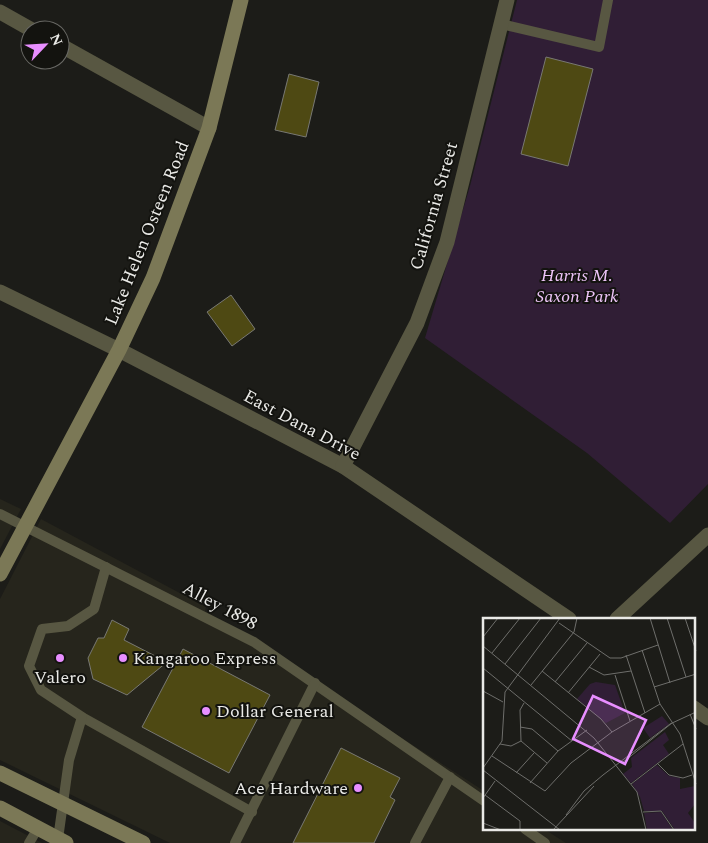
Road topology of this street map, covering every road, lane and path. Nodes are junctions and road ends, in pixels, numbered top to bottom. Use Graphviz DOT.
graph roads {
  1 [pos="241,0"];
  2 [pos="507,0"];
  3 [pos="608,0"];
  4 [pos="0,12"];
  5 [pos="20,23"];
  6 [pos="501,24"];
  7 [pos="70,52"];
  8 [pos="209,128"];
  9 [pos="0,292"];
  10 [pos="119,350"];
  11 [pos="343,466"];
  12 [pos="0,514"];
  13 [pos="24,526"];
  14 [pos="708,535"];
  15 [pos="106,567"];
  16 [pos="0,574"];
  17 [pos="568,618"];
  18 [pos="618,618"];
  19 [pos="315,683"];
  20 [pos="696,709"];
  21 [pos="82,717"];
  22 [pos="708,718"];
  23 [pos="0,773"];
  24 [pos="450,777"];
  25 [pos="483,800"];
  26 [pos="63,805"];
  27 [pos="0,808"];
  28 [pos="252,812"];
  29 [pos="38,828"];
  30 [pos="526,830"];
  31 [pos="62,841"];
  32 [pos="29,843"];
  33 [pos="143,843"];
  34 [pos="235,843"];
  35 [pos="415,843"];
  36 [pos="545,843"];
  1 -- 8 [label="street, Lake Helen Osteen Road"];
  2 -- 6 [label="street, California Street"];
  3 -- 6 [label="lane"];
  4 -- 5 [label="street"];
  6 -- 11 [label="street, California Street"];
  7 -- 8 [label="street"];
  8 -- 10 [label="street, Lake Helen Osteen Road"];
  9 -- 10 [label="street, East Dana Drive"];
  10 -- 11 [label="street, East Dana Drive"];
  10 -- 13 [label="street, Lake Helen Osteen Road"];
  11 -- 17 [label="street, East Dana Drive"];
  12 -- 13 [label="lane, Alley 1898"];
  13 -- 15 [label="lane, Alley 1898"];
  13 -- 16 [label="street, Lake Helen Osteen Road"];
  14 -- 18 [label="street"];
  15 -- 19 [label="lane, Alley 1898"];
  15 -- 21 [label="lane"];
  19 -- 24 [label="lane, Alley 1898"];
  19 -- 28 [label="lane"];
  20 -- 22 [label="street"];
  21 -- 26 [label="lane"];
  21 -- 28 [label="lane"];
  23 -- 26 [label="street"];
  24 -- 25 [label="lane, Alley 1898"];
  24 -- 35 [label="lane"];
  26 -- 31 [label="lane"];
  26 -- 33 [label="street"];
  27 -- 29 [label="street"];
  28 -- 34 [label="lane"];
  29 -- 31 [label="street"];
  29 -- 32 [label="lane"];
  30 -- 36 [label="lane"];
}
